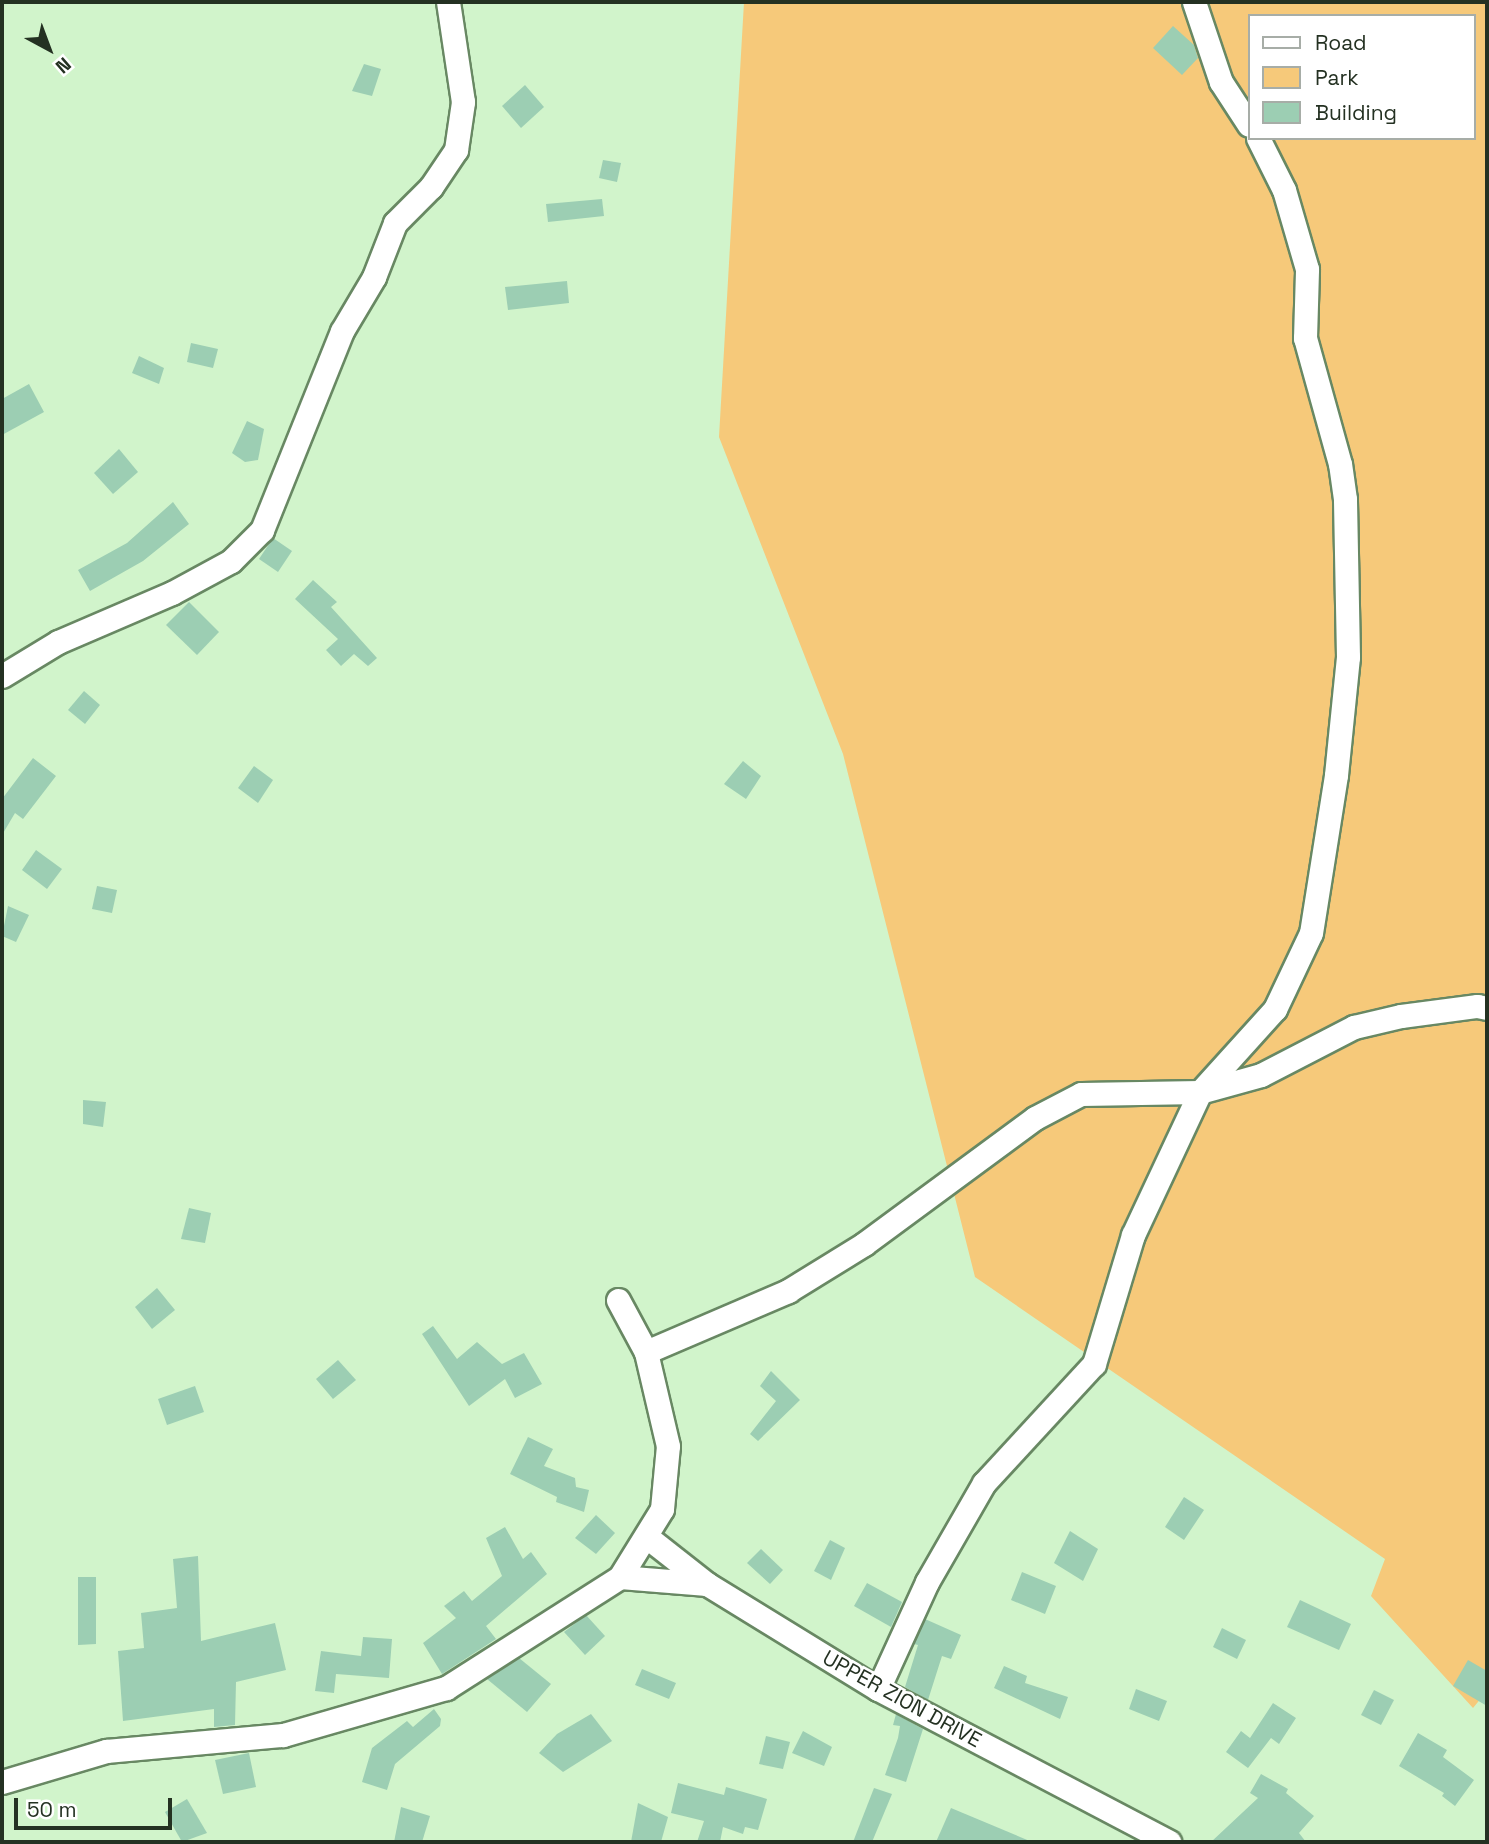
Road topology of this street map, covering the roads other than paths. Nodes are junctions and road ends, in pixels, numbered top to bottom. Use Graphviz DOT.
graph roads {
  1 [pos="448,2"];
  2 [pos="1194,2"];
  3 [pos="1248,123"];
  4 [pos="1259,140"];
  5 [pos="2,676"];
  6 [pos="1487,1008"];
  7 [pos="1200,1092"];
  8 [pos="618,1300"];
  9 [pos="646,1352"];
  10 [pos="647,1537"];
  11 [pos="620,1577"];
  12 [pos="707,1584"];
  13 [pos="878,1689"];
  14 [pos="2,1782"];
  15 [pos="1169,1842"];
  1 -- 5 [label="street"];
  2 -- 3 [label="street"];
  4 -- 7 [label="street"];
  6 -- 7 [label="street"];
  7 -- 9 [label="street"];
  7 -- 13 [label="street"];
  8 -- 9 [label="street"];
  9 -- 10 [label="street"];
  10 -- 11 [label="street"];
  10 -- 12 [label="street, UPPER ZION DRIVE"];
  11 -- 12 [label="street"];
  11 -- 14 [label="street"];
  12 -- 13 [label="street, UPPER ZION DRIVE"];
  13 -- 15 [label="street, UPPER ZION DRIVE"];
}
